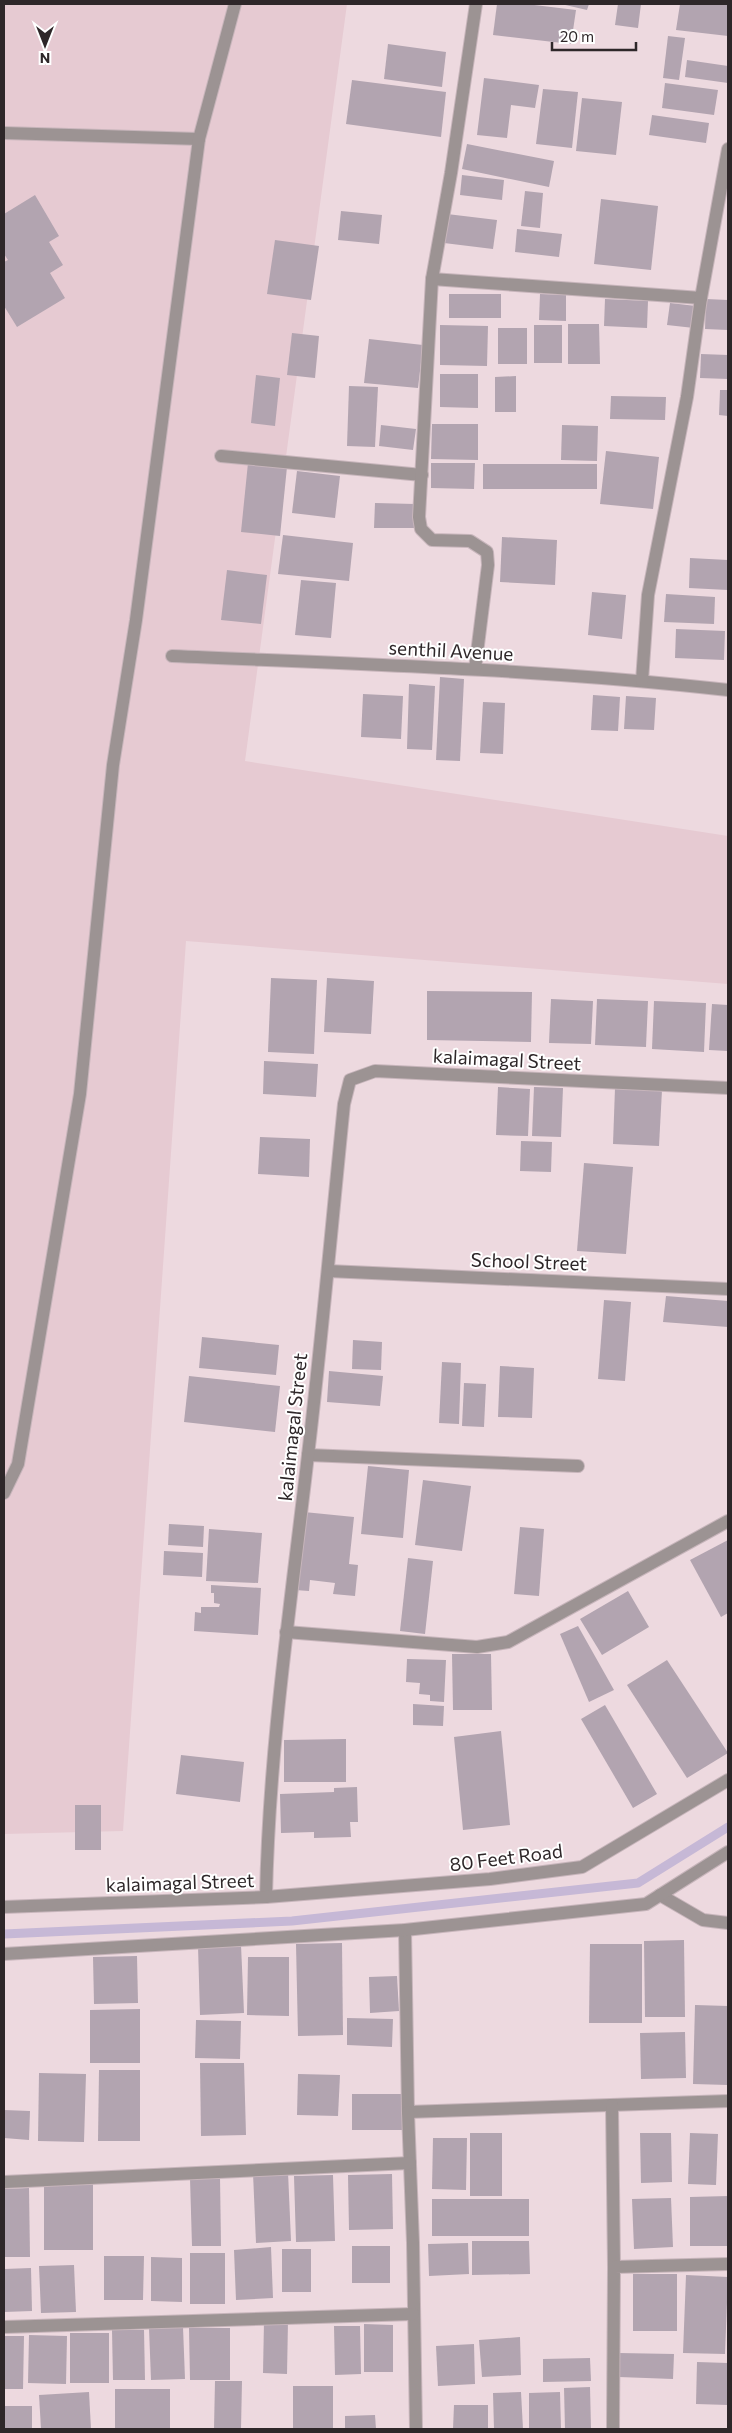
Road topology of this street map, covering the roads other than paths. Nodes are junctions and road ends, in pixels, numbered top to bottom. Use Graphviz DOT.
graph roads {
  1 [pos="235,4"];
  2 [pos="476,4"];
  3 [pos="4,133"];
  4 [pos="199,139"];
  5 [pos="728,149"];
  6 [pos="432,279"];
  7 [pos="701,298"];
  8 [pos="221,456"];
  9 [pos="422,474"];
  10 [pos="172,656"];
  11 [pos="475,669"];
  12 [pos="642,681"];
  13 [pos="728,690"];
  14 [pos="728,1088"];
  15 [pos="328,1271"];
  16 [pos="728,1289"];
  17 [pos="308,1455"];
  18 [pos="578,1466"];
  19 [pos="4,1493"];
  20 [pos="728,1520"];
  21 [pos="286,1632"];
  22 [pos="728,1780"];
  23 [pos="728,1852"];
  24 [pos="660,1895"];
  25 [pos="266,1898"];
  26 [pos="4,1907"];
  27 [pos="728,1924"];
  28 [pos="405,1930"];
  29 [pos="4,1954"];
  30 [pos="728,2102"];
  31 [pos="612,2105"];
  32 [pos="408,2112"];
  33 [pos="410,2163"];
  34 [pos="4,2182"];
  35 [pos="728,2264"];
  36 [pos="614,2267"];
  37 [pos="414,2314"];
  38 [pos="4,2327"];
  39 [pos="416,2429"];
  40 [pos="613,2429"];
  1 -- 4 [label="street"];
  2 -- 6 [label="street"];
  3 -- 4 [label="street"];
  4 -- 19 [label="street"];
  5 -- 7 [label="street"];
  6 -- 7 [label="street"];
  6 -- 9 [label="street"];
  7 -- 12 [label="street"];
  8 -- 9 [label="street"];
  9 -- 11 [label="street"];
  10 -- 11 [label="street, senthil Avenue"];
  11 -- 12 [label="street, senthil Avenue"];
  12 -- 13 [label="street, senthil Avenue"];
  14 -- 15 [label="street, kalaimagal Street"];
  15 -- 16 [label="street, School Street"];
  15 -- 17 [label="street, kalaimagal Street"];
  17 -- 18 [label="street"];
  17 -- 21 [label="street, kalaimagal Street"];
  20 -- 21 [label="street"];
  21 -- 25 [label="street, kalaimagal Street"];
  22 -- 25 [label="street, 80 Feet Road"];
  23 -- 24 [label="street"];
  24 -- 27 [label="street"];
  24 -- 28 [label="street"];
  25 -- 26 [label="street, kalaimagal Street"];
  28 -- 29 [label="street"];
  28 -- 32 [label="street"];
  30 -- 31 [label="street"];
  31 -- 32 [label="street"];
  31 -- 36 [label="street"];
  32 -- 33 [label="street"];
  33 -- 34 [label="street"];
  33 -- 37 [label="street"];
  35 -- 36 [label="street"];
  36 -- 40 [label="street"];
  37 -- 38 [label="street"];
  37 -- 39 [label="street"];
}
